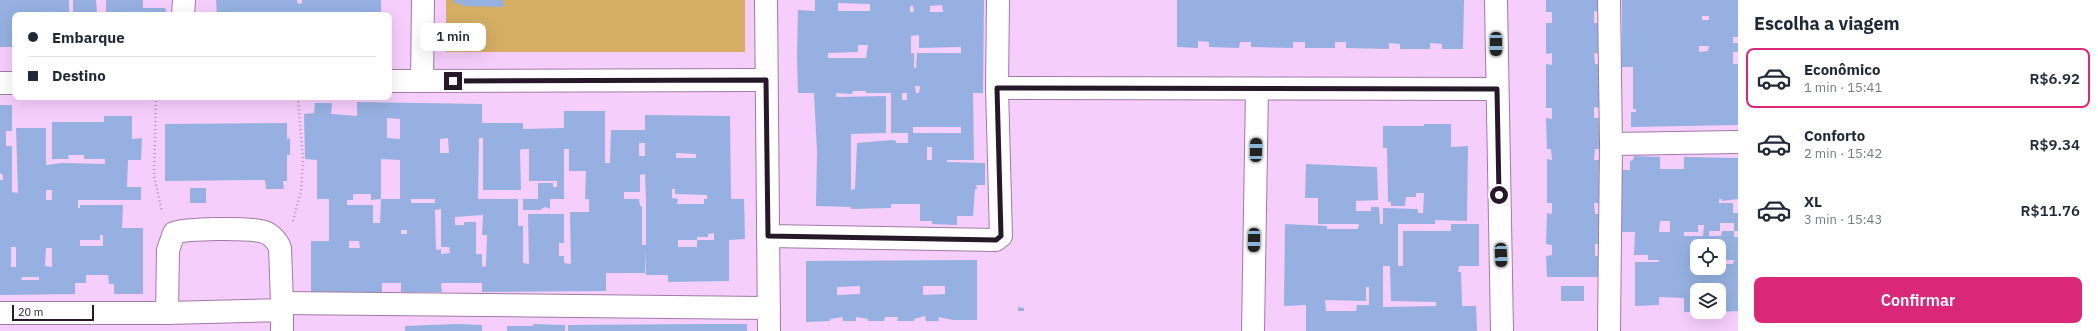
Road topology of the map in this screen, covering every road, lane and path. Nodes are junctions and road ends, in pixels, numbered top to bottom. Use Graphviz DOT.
graph roads {
  1 [pos="184,0"];
  2 [pos="423,0"];
  3 [pos="766,0"];
  4 [pos="998,0"];
  5 [pos="1496,0"];
  6 [pos="1609,0"];
  7 [pos="184,12"];
  8 [pos="766,80"];
  9 [pos="392,81"];
  10 [pos="422,81"];
  11 [pos="0,83"];
  12 [pos="12,83"];
  13 [pos="997,88"];
  14 [pos="1257,89"];
  15 [pos="1497,89"];
  16 [pos="156,100"];
  17 [pos="298,100"];
  18 [pos="1738,142"];
  19 [pos="1611,144"];
  20 [pos="174,233"];
  21 [pos="768,236"];
  22 [pos="280,248"];
  23 [pos="769,308"];
  24 [pos="0,313"];
  25 [pos="167,313"];
  26 [pos="282,315"];
  27 [pos="769,331"];
  28 [pos="1253,331"];
  29 [pos="1502,331"];
  30 [pos="1609,331"];
  1 -- 7 [label="street"];
  2 -- 10 [label="street"];
  3 -- 8 [label="street"];
  4 -- 13 [label="street"];
  5 -- 15 [label="street"];
  6 -- 19 [label="street"];
  8 -- 10 [label="street"];
  8 -- 21 [label="street"];
  9 -- 10 [label="street"];
  11 -- 12 [label="street"];
  13 -- 14 [label="street"];
  13 -- 21 [label="street"];
  14 -- 15 [label="street"];
  14 -- 28 [label="street"];
  15 -- 29 [label="street"];
  16 -- 20 [label="path"];
  17 -- 22 [label="path"];
  18 -- 19 [label="street"];
  19 -- 30 [label="street"];
  20 -- 22 [label="street"];
  20 -- 25 [label="street"];
  21 -- 23 [label="street"];
  22 -- 26 [label="street"];
  23 -- 26 [label="street"];
  23 -- 27 [label="street"];
  24 -- 25 [label="street"];
  25 -- 26 [label="street"];
}
